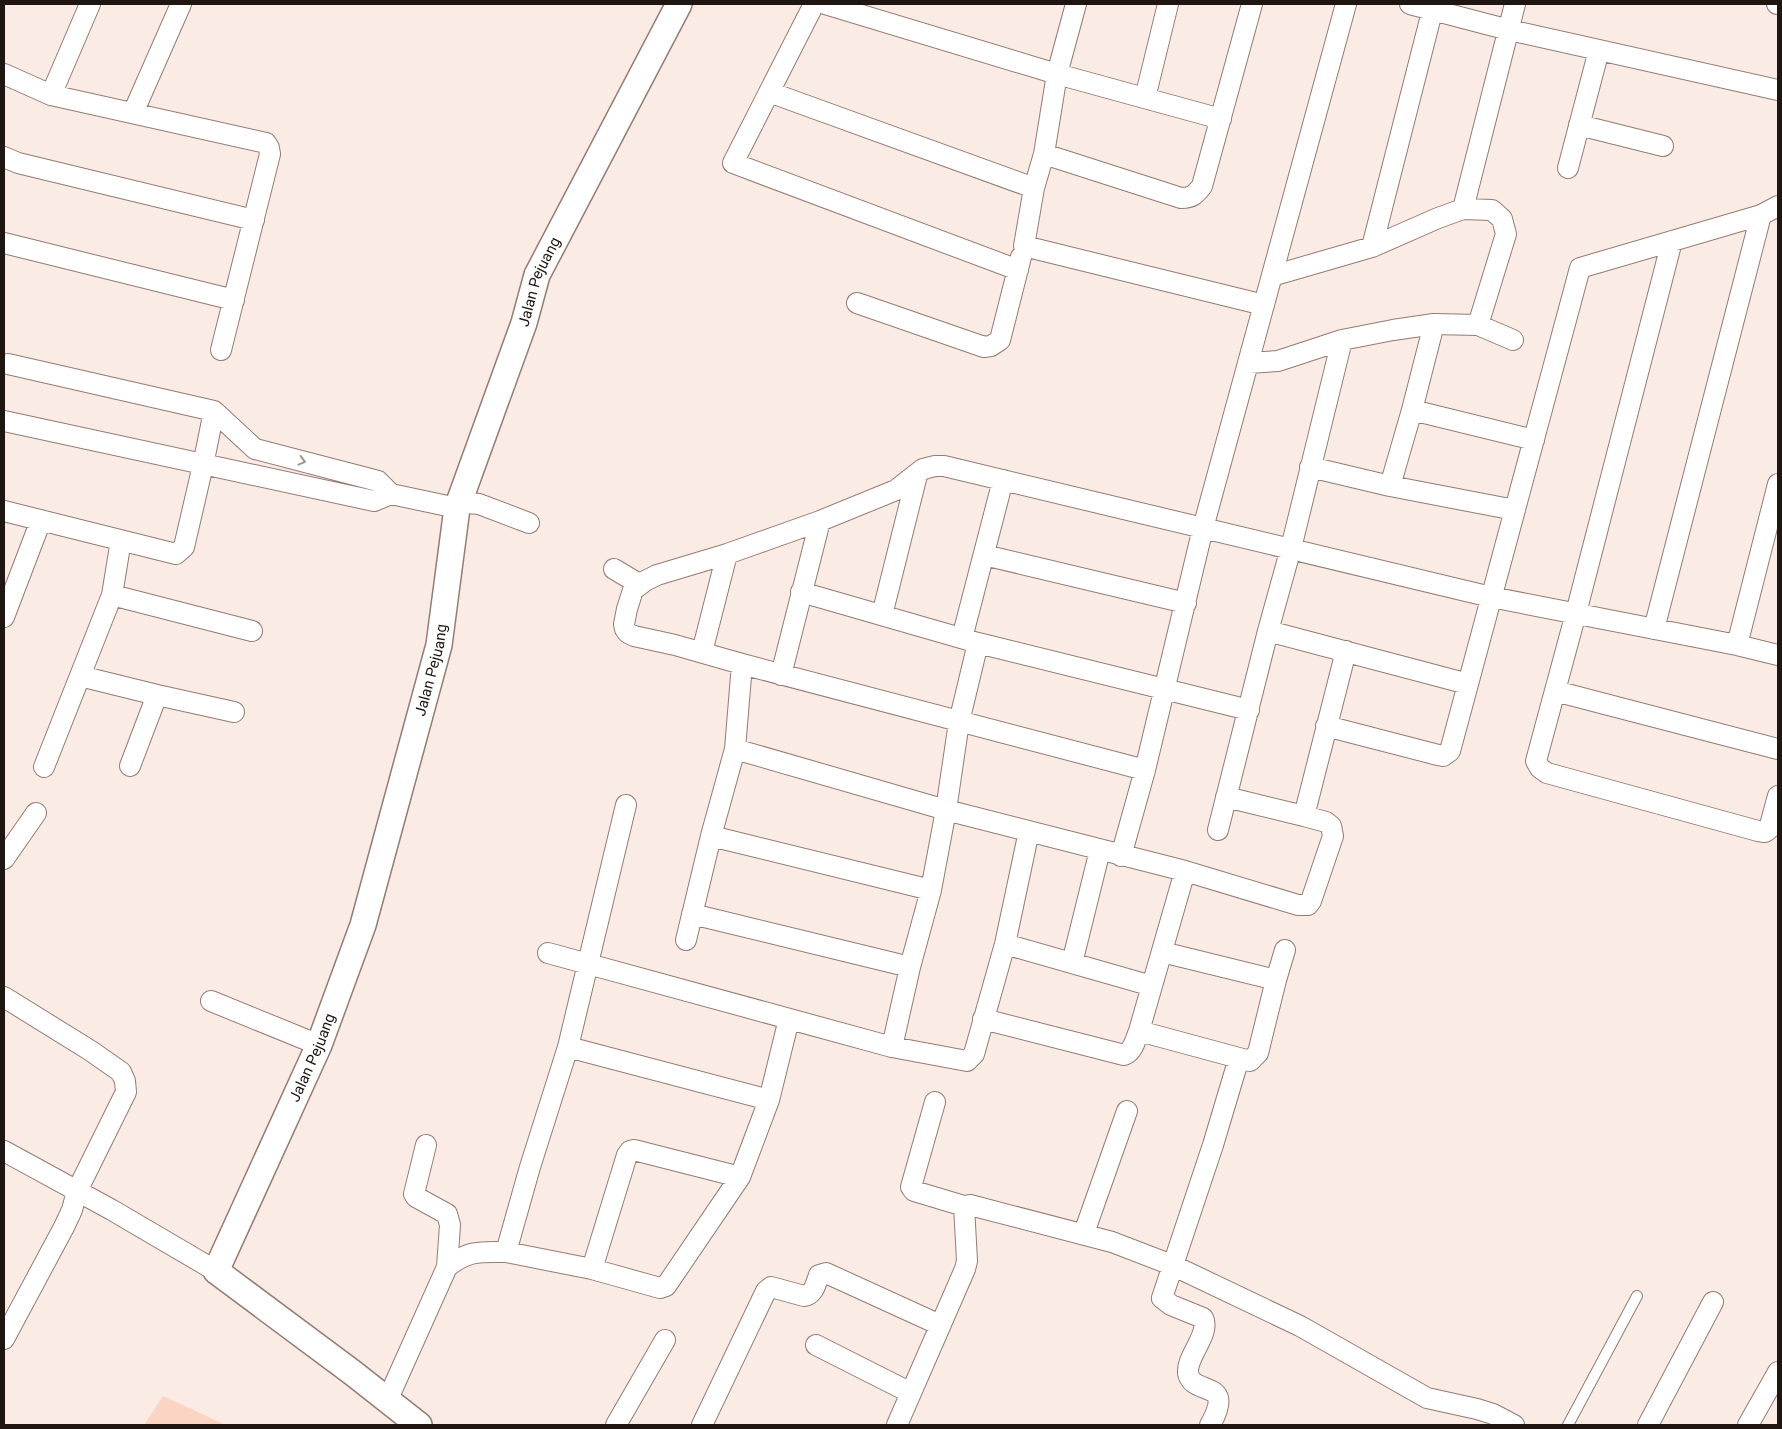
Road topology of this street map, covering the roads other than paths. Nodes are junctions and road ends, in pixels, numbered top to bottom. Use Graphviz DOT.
graph roads {
  1 [pos="90,4"];
  2 [pos="181,4"];
  3 [pos="679,4"];
  4 [pos="814,4"];
  5 [pos="825,4"];
  6 [pos="1076,4"];
  7 [pos="1168,4"];
  8 [pos="1252,4"];
  9 [pos="1346,4"];
  10 [pos="1410,4"];
  11 [pos="1515,4"];
  12 [pos="1433,7"];
  13 [pos="1509,30"];
  14 [pos="1599,50"];
  15 [pos="4,74"];
  16 [pos="1057,74"];
  17 [pos="1778,90"];
  18 [pos="769,92"];
  19 [pos="52,96"];
  20 [pos="1145,98"];
  21 [pos="133,113"];
  22 [pos="1221,118"];
  23 [pos="1579,125"];
  24 [pos="1663,146"];
  25 [pos="1044,154"];
  26 [pos="4,157"];
  27 [pos="1568,168"];
  28 [pos="1034,188"];
  29 [pos="1463,209"];
  30 [pos="1769,211"];
  31 [pos="254,220"];
  32 [pos="1672,241"];
  33 [pos="4,243"];
  34 [pos="1024,246"];
  35 [pos="1372,247"];
  36 [pos="1018,270"];
  37 [pos="1272,276"];
  38 [pos="234,300"];
  39 [pos="857,303"];
  40 [pos="1264,305"];
  41 [pos="1434,324"];
  42 [pos="1478,325"];
  43 [pos="1342,340"];
  44 [pos="1513,340"];
  45 [pos="220,350"];
  46 [pos="1248,363"];
  47 [pos="5,368"];
  48 [pos="1412,410"];
  49 [pos="214,411"];
  50 [pos="4,422"];
  51 [pos="1534,440"];
  52 [pos="255,449"];
  53 [pos="203,465"];
  54 [pos="1310,467"];
  55 [pos="250,473"];
  56 [pos="917,475"];
  57 [pos="1003,480"];
  58 [pos="1778,484"];
  59 [pos="1390,486"];
  60 [pos="392,494"];
  61 [pos="457,508"];
  62 [pos="1515,510"];
  63 [pos="4,511"];
  64 [pos="41,520"];
  65 [pos="820,521"];
  66 [pos="529,523"];
  67 [pos="1203,528"];
  68 [pos="121,540"];
  69 [pos="1291,548"];
  70 [pos="727,554"];
  71 [pos="984,555"];
  72 [pos="614,569"];
  73 [pos="639,584"];
  74 [pos="801,592"];
  75 [pos="112,595"];
  76 [pos="1492,597"];
  77 [pos="1186,603"];
  78 [pos="1576,613"];
  79 [pos="882,615"];
  80 [pos="4,617"];
  81 [pos="1654,629"];
  82 [pos="252,631"];
  83 [pos="1268,631"];
  84 [pos="970,640"];
  85 [pos="1737,645"];
  86 [pos="1346,651"];
  87 [pos="702,652"];
  88 [pos="1778,655"];
  89 [pos="742,664"];
  90 [pos="781,675"];
  91 [pos="80,676"];
  92 [pos="1468,684"];
  93 [pos="1164,689"];
  94 [pos="1555,691"];
  95 [pos="157,695"];
  96 [pos="1249,710"];
  97 [pos="234,712"];
  98 [pos="959,722"];
  99 [pos="1326,726"];
  100 [pos="735,749"];
  101 [pos="1778,749"];
  102 [pos="130,766"];
  103 [pos="44,767"];
  104 [pos="1145,770"];
  105 [pos="1778,796"];
  106 [pos="1226,797"];
  107 [pos="626,805"];
  108 [pos="946,810"];
  109 [pos="36,813"];
  110 [pos="1304,816"];
  111 [pos="1218,830"];
  112 [pos="1029,831"];
  113 [pos="711,836"];
  114 [pos="1100,850"];
  115 [pos="1121,856"];
  116 [pos="4,859"];
  117 [pos="1185,871"];
  118 [pos="931,890"];
  119 [pos="692,914"];
  120 [pos="686,940"];
  121 [pos="1005,944"];
  122 [pos="1285,950"];
  123 [pos="1162,952"];
  124 [pos="548,953"];
  125 [pos="587,963"];
  126 [pos="1072,963"];
  127 [pos="910,966"];
  128 [pos="1276,980"];
  129 [pos="1152,986"];
  130 [pos="4,996"];
  131 [pos="211,1001"];
  132 [pos="789,1019"];
  133 [pos="983,1019"];
  134 [pos="1139,1030"];
  135 [pos="319,1045"];
  136 [pos="568,1047"];
  137 [pos="892,1047"];
  138 [pos="1239,1058"];
  139 [pos="769,1100"];
  140 [pos="935,1102"];
  141 [pos="1127,1112"];
  142 [pos="426,1145"];
  143 [pos="4,1151"];
  144 [pos="740,1177"];
  145 [pos="77,1191"];
  146 [pos="964,1206"];
  147 [pos="1084,1233"];
  148 [pos="506,1252"];
  149 [pos="1172,1265"];
  150 [pos="447,1267"];
  151 [pos="592,1269"];
  152 [pos="216,1271"];
  153 [pos="1637,1296"];
  154 [pos="1713,1302"];
  155 [pos="940,1325"];
  156 [pos="4,1339"];
  157 [pos="665,1340"];
  158 [pos="816,1345"];
  159 [pos="1778,1372"];
  160 [pos="911,1393"];
  161 [pos="387,1401"];
  162 [pos="419,1425"];
  163 [pos="616,1425"];
  164 [pos="702,1425"];
  165 [pos="897,1425"];
  166 [pos="1210,1425"];
  167 [pos="1514,1425"];
  168 [pos="1568,1425"];
  169 [pos="1648,1425"];
  170 [pos="1748,1425"];
  1 -- 19 [label="street"];
  2 -- 21 [label="street"];
  3 -- 61 [label="street, Jalan Pejuang"];
  4 -- 18 [label="street"];
  5 -- 16 [label="street"];
  6 -- 16 [label="street"];
  7 -- 20 [label="street"];
  8 -- 22 [label="street"];
  9 -- 37 [label="street"];
  10 -- 12 [label="street"];
  11 -- 13 [label="street"];
  12 -- 13 [label="street"];
  12 -- 35 [label="street"];
  13 -- 14 [label="street"];
  13 -- 29 [label="street"];
  14 -- 17 [label="street"];
  14 -- 23 [label="street"];
  15 -- 19 [label="street"];
  16 -- 20 [label="street"];
  16 -- 25 [label="street"];
  18 -- 28 [label="street"];
  18 -- 36 [label="street"];
  19 -- 21 [label="street"];
  20 -- 22 [label="street"];
  21 -- 31 [label="street"];
  22 -- 25 [label="street"];
  23 -- 24 [label="street"];
  23 -- 27 [label="street"];
  25 -- 28 [label="street"];
  26 -- 31 [label="street"];
  28 -- 34 [label="street"];
  29 -- 35 [label="street"];
  29 -- 42 [label="street"];
  30 -- 32 [label="street"];
  30 -- 81 [label="street"];
  31 -- 38 [label="street"];
  32 -- 51 [label="street"];
  32 -- 78 [label="street"];
  33 -- 38 [label="street"];
  34 -- 36 [label="street"];
  34 -- 40 [label="street"];
  35 -- 37 [label="street"];
  36 -- 39 [label="street"];
  37 -- 40 [label="street"];
  38 -- 45 [label="street"];
  40 -- 46 [label="street"];
  41 -- 42 [label="street"];
  41 -- 43 [label="street"];
  41 -- 48 [label="street"];
  42 -- 44 [label="street"];
  43 -- 46 [label="street"];
  43 -- 54 [label="street"];
  46 -- 67 [label="street"];
  47 -- 49 [label="street"];
  48 -- 51 [label="street"];
  48 -- 59 [label="street"];
  49 -- 52 [label="street"];
  49 -- 53 [label="street"];
  50 -- 53 [label="street"];
  51 -- 62 [label="street"];
  52 -- 55 [label="street"];
  52 -- 60 [label="street, one-way"];
  53 -- 55 [label="street"];
  53 -- 68 [label="street"];
  54 -- 59 [label="street"];
  54 -- 69 [label="street"];
  55 -- 60 [label="street"];
  56 -- 57 [label="street"];
  56 -- 65 [label="street"];
  56 -- 79 [label="street"];
  57 -- 67 [label="street"];
  57 -- 71 [label="street"];
  58 -- 85 [label="street"];
  59 -- 62 [label="street"];
  60 -- 61 [label="street"];
  61 -- 66 [label="street"];
  61 -- 135 [label="street, Jalan Pejuang"];
  62 -- 76 [label="street"];
  63 -- 64 [label="street"];
  64 -- 68 [label="street"];
  64 -- 80 [label="street"];
  65 -- 70 [label="street"];
  65 -- 74 [label="street"];
  67 -- 69 [label="street"];
  67 -- 77 [label="street"];
  68 -- 75 [label="street"];
  69 -- 76 [label="street"];
  69 -- 83 [label="street"];
  70 -- 73 [label="street"];
  70 -- 87 [label="street"];
  71 -- 77 [label="street"];
  71 -- 84 [label="street"];
  72 -- 73 [label="street"];
  73 -- 87 [label="street"];
  74 -- 79 [label="street"];
  74 -- 90 [label="street"];
  75 -- 82 [label="street"];
  75 -- 91 [label="street"];
  76 -- 78 [label="street"];
  76 -- 92 [label="street"];
  77 -- 93 [label="street"];
  78 -- 81 [label="street"];
  78 -- 94 [label="street"];
  79 -- 84 [label="street"];
  81 -- 85 [label="street"];
  83 -- 86 [label="street"];
  83 -- 96 [label="street"];
  84 -- 93 [label="street"];
  84 -- 98 [label="street"];
  85 -- 88 [label="street"];
  86 -- 92 [label="street"];
  86 -- 99 [label="street"];
  87 -- 89 [label="street"];
  89 -- 90 [label="street"];
  89 -- 100 [label="street"];
  90 -- 98 [label="street"];
  91 -- 95 [label="street"];
  91 -- 103 [label="street"];
  92 -- 99 [label="street"];
  93 -- 96 [label="street"];
  93 -- 104 [label="street"];
  94 -- 101 [label="street"];
  94 -- 105 [label="street"];
  95 -- 97 [label="street"];
  95 -- 102 [label="street"];
  96 -- 106 [label="street"];
  98 -- 104 [label="street"];
  98 -- 108 [label="street"];
  99 -- 110 [label="street"];
  100 -- 108 [label="street"];
  100 -- 113 [label="street"];
  104 -- 115 [label="street"];
  106 -- 110 [label="street"];
  106 -- 111 [label="street"];
  107 -- 125 [label="street"];
  108 -- 112 [label="street"];
  108 -- 118 [label="street"];
  109 -- 116 [label="street"];
  110 -- 117 [label="street"];
  112 -- 114 [label="street"];
  112 -- 121 [label="street"];
  113 -- 118 [label="street"];
  113 -- 119 [label="street"];
  114 -- 115 [label="street"];
  114 -- 126 [label="street"];
  115 -- 117 [label="street"];
  117 -- 123 [label="street"];
  118 -- 127 [label="street"];
  119 -- 120 [label="street"];
  119 -- 127 [label="street"];
  121 -- 126 [label="street"];
  121 -- 133 [label="street"];
  122 -- 128 [label="street"];
  123 -- 128 [label="street"];
  123 -- 129 [label="street"];
  124 -- 125 [label="street"];
  125 -- 132 [label="street"];
  125 -- 136 [label="street"];
  126 -- 129 [label="street"];
  127 -- 137 [label="street"];
  128 -- 138 [label="street"];
  129 -- 134 [label="street"];
  130 -- 145 [label="street"];
  131 -- 135 [label="street"];
  132 -- 137 [label="street"];
  132 -- 139 [label="street"];
  133 -- 134 [label="street"];
  133 -- 137 [label="street"];
  134 -- 138 [label="street"];
  135 -- 152 [label="street, Jalan Pejuang"];
  136 -- 139 [label="street"];
  136 -- 148 [label="street"];
  138 -- 149 [label="street"];
  139 -- 144 [label="street"];
  140 -- 146 [label="street"];
  141 -- 147 [label="street"];
  142 -- 150 [label="street"];
  143 -- 145 [label="street"];
  144 -- 151 [label="street"];
  144 -- 151 [label="street"];
  145 -- 152 [label="street"];
  145 -- 156 [label="street"];
  146 -- 147 [label="street"];
  146 -- 155 [label="street"];
  147 -- 149 [label="street"];
  148 -- 150 [label="street"];
  148 -- 151 [label="street"];
  149 -- 166 [label="street"];
  149 -- 167 [label="street"];
  150 -- 161 [label="street"];
  152 -- 161 [label="street"];
  153 -- 168 [label="lane"];
  154 -- 169 [label="street"];
  155 -- 160 [label="street"];
  155 -- 164 [label="street"];
  157 -- 163 [label="street"];
  158 -- 160 [label="street"];
  159 -- 170 [label="street"];
  160 -- 165 [label="street"];
  161 -- 162 [label="street"];
}
